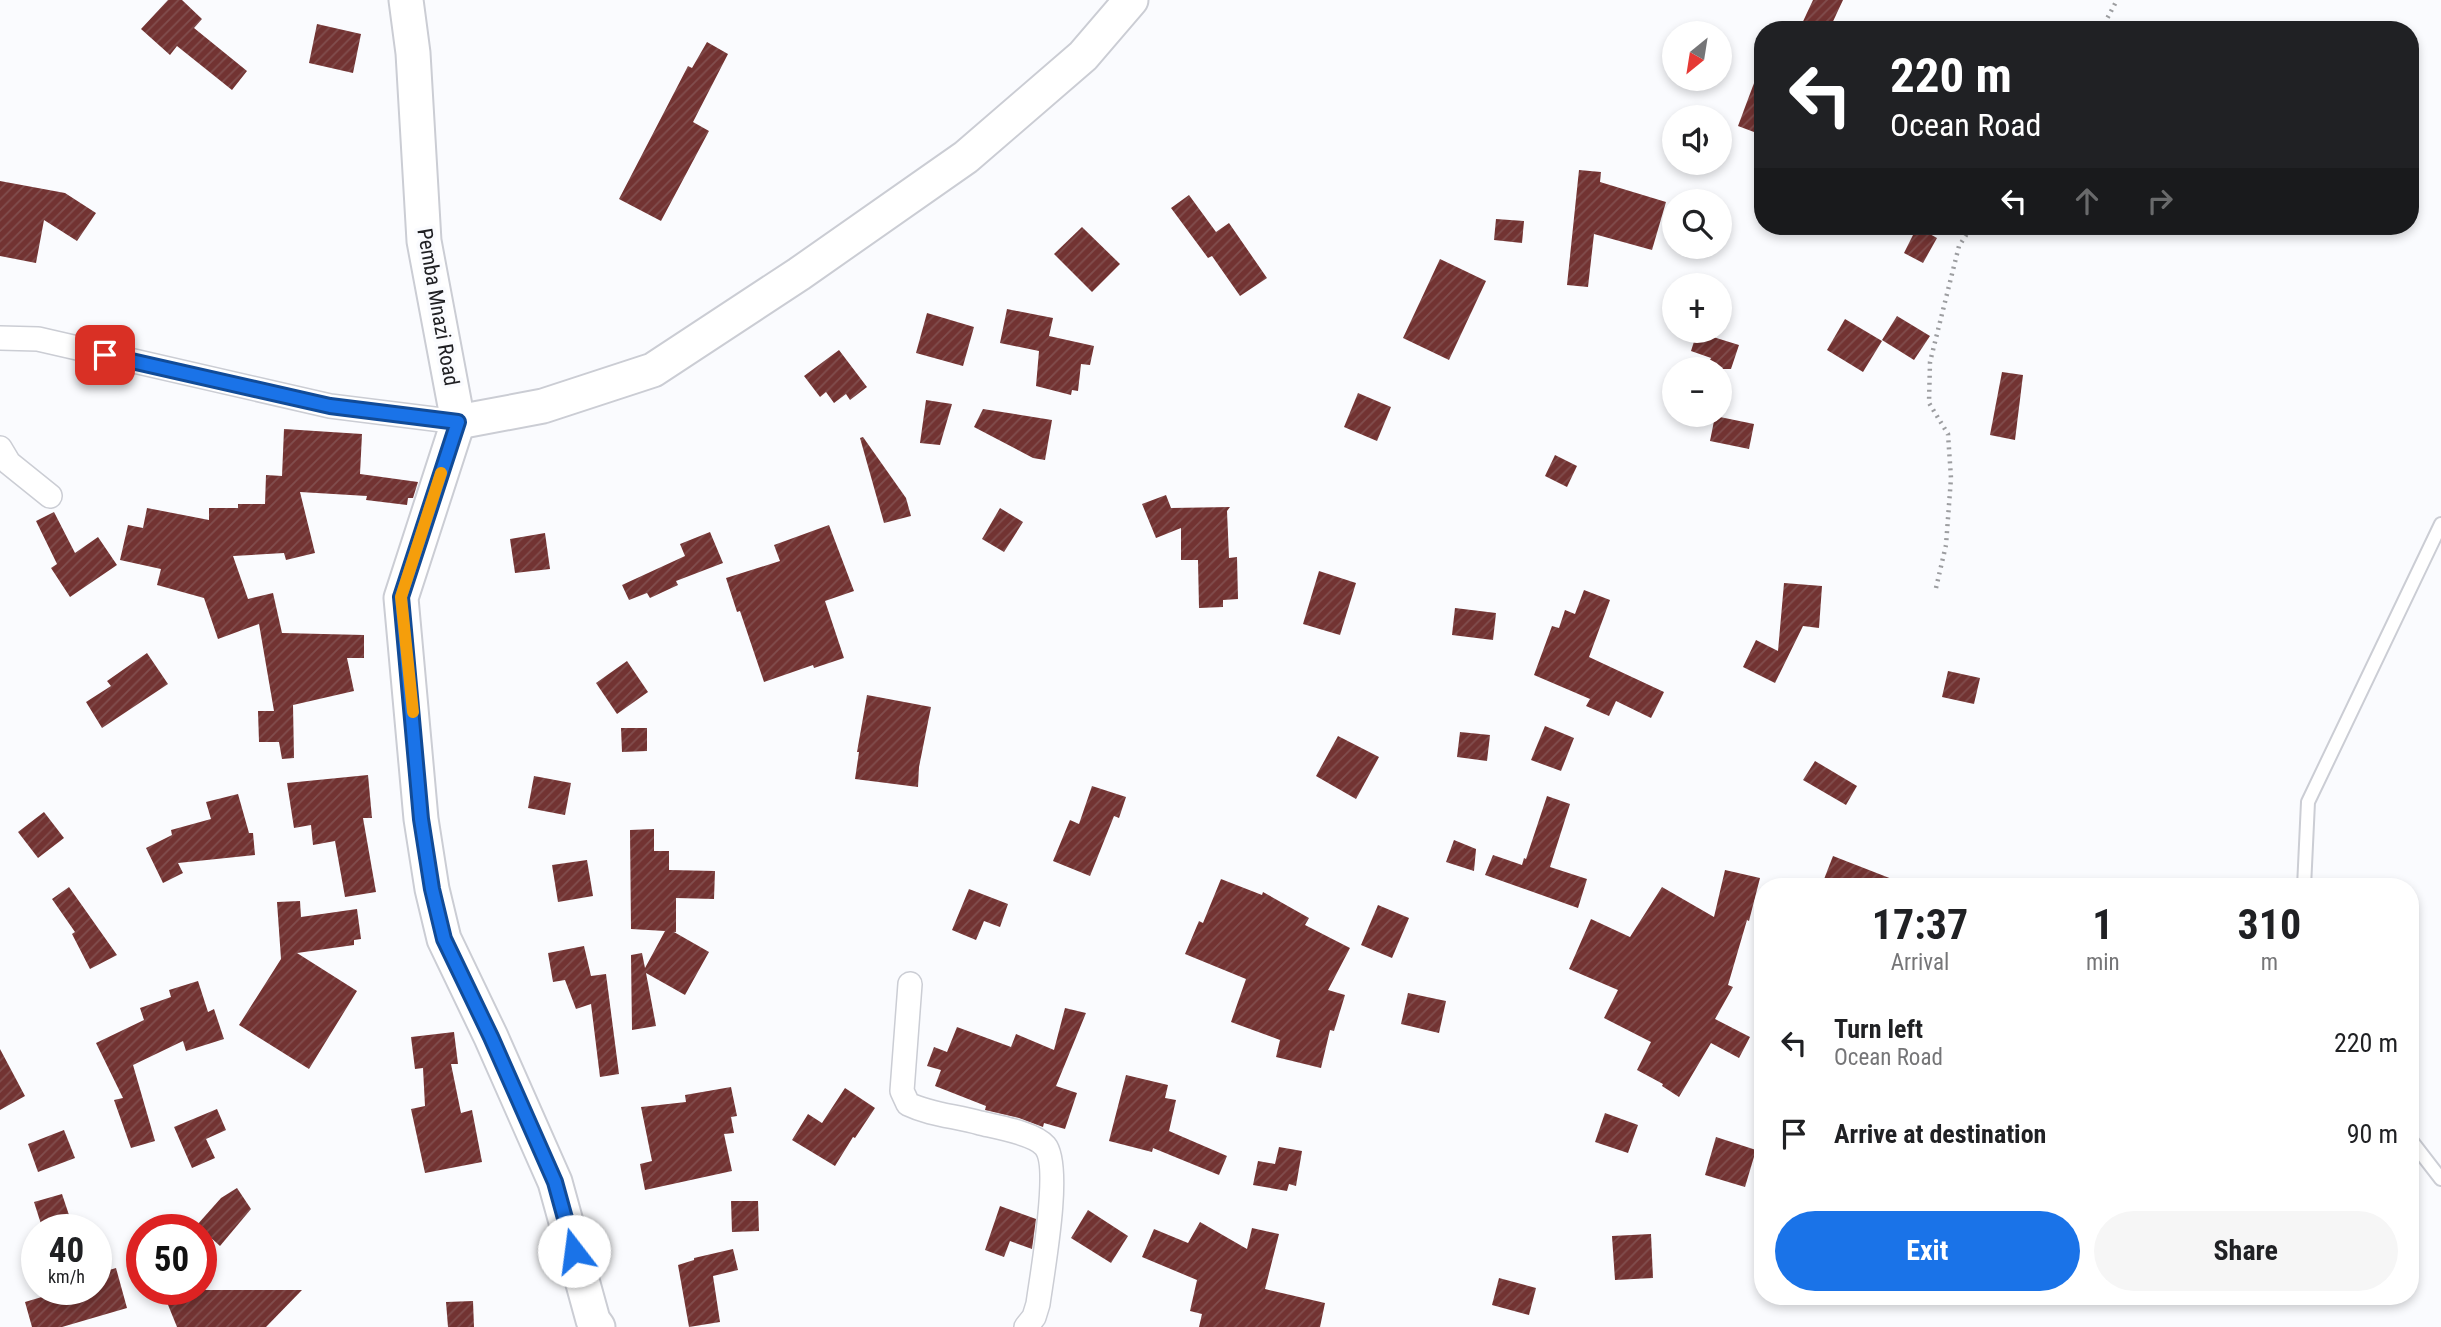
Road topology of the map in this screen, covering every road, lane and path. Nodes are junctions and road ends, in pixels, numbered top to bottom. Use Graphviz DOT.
graph roads {
  1 [pos="406,0"];
  2 [pos="1131,0"];
  3 [pos="2117,0"];
  4 [pos="2106,21"];
  5 [pos="1966,235"];
  6 [pos="0,338"];
  7 [pos="458,422"];
  8 [pos="0,448"];
  9 [pos="50,496"];
  10 [pos="2441,524"];
  11 [pos="1936,588"];
  12 [pos="2304,878"];
  13 [pos="910,984"];
  14 [pos="2419,1151"];
  15 [pos="2441,1179"];
  16 [pos="598,1327"];
  17 [pos="1026,1327"];
  1 -- 7 [label="main road, Pemba Mnazi Road"];
  2 -- 7 [label="main road"];
  3 -- 4 [label="path"];
  5 -- 11 [label="path"];
  6 -- 7 [label="street"];
  7 -- 16 [label="main road, Pemba Mnazi Road"];
  8 -- 9 [label="street"];
  10 -- 12 [label="lane"];
  13 -- 17 [label="street"];
  14 -- 15 [label="lane"];
}
